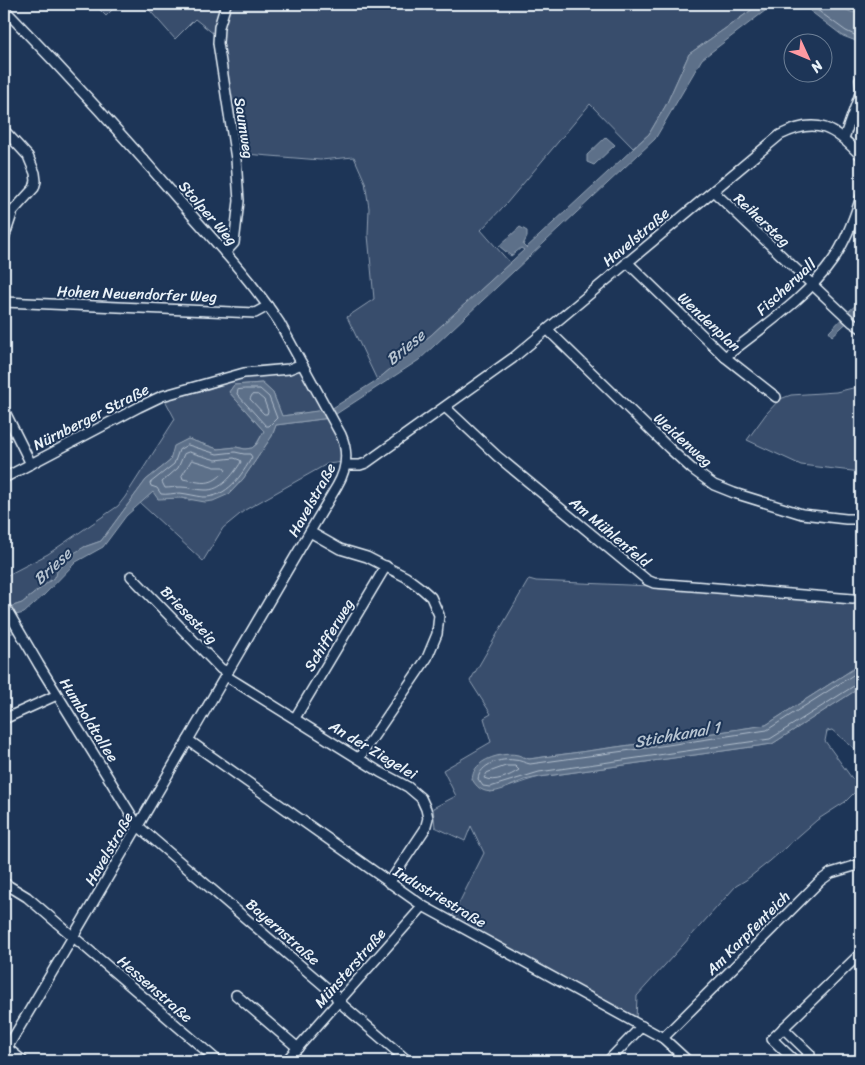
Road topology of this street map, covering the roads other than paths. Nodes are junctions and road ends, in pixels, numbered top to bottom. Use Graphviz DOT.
graph roads {
  1 [pos="226,4"];
  2 [pos="4,9"];
  3 [pos="861,91"];
  4 [pos="4,130"];
  5 [pos="844,138"];
  6 [pos="861,156"];
  7 [pos="712,191"];
  8 [pos="861,197"];
  9 [pos="4,238"];
  10 [pos="224,253"];
  11 [pos="627,262"];
  12 [pos="812,285"];
  13 [pos="4,302"];
  14 [pos="268,306"];
  15 [pos="861,328"];
  16 [pos="548,330"];
  17 [pos="726,357"];
  18 [pos="302,364"];
  19 [pos="776,397"];
  20 [pos="445,407"];
  21 [pos="4,410"];
  22 [pos="31,464"];
  23 [pos="346,465"];
  24 [pos="4,478"];
  25 [pos="861,519"];
  26 [pos="310,532"];
  27 [pos="386,566"];
  28 [pos="131,576"];
  29 [pos="853,599"];
  30 [pos="4,605"];
  31 [pos="227,674"];
  32 [pos="58,695"];
  33 [pos="295,718"];
  34 [pos="4,719"];
  35 [pos="188,740"];
  36 [pos="359,758"];
  37 [pos="138,826"];
  38 [pos="861,864"];
  39 [pos="4,883"];
  40 [pos="389,883"];
  41 [pos="423,906"];
  42 [pos="74,937"];
  43 [pos="861,953"];
  44 [pos="236,994"];
  45 [pos="338,1001"];
  46 [pos="642,1026"];
  47 [pos="784,1028"];
  48 [pos="663,1038"];
  49 [pos="298,1048"];
  50 [pos="6,1050"];
  51 [pos="23,1061"];
  52 [pos="218,1061"];
  53 [pos="286,1061"];
  54 [pos="408,1061"];
  55 [pos="608,1061"];
  56 [pos="688,1061"];
  57 [pos="794,1061"];
  58 [pos="803,1061"];
  1 -- 10 [label="street, Saumweg"];
  2 -- 10 [label="street, Stolper Weg"];
  3 -- 5 [label="street"];
  4 -- 9 [label="street"];
  5 -- 6 [label="street, Havelstraße"];
  5 -- 7 [label="street, Havelstraße"];
  7 -- 11 [label="street, Havelstraße"];
  7 -- 12 [label="street, Reihersteg"];
  8 -- 12 [label="street, Fischerwall"];
  10 -- 14 [label="street, Stolper Weg"];
  11 -- 16 [label="street, Havelstraße"];
  11 -- 17 [label="street, Wendenplan"];
  12 -- 15 [label="street, Reihersteg"];
  12 -- 17 [label="street, Fischerwall"];
  13 -- 14 [label="street, Hohen Neuendorfer Weg"];
  14 -- 18 [label="street, Stolper Weg"];
  16 -- 20 [label="street, Havelstraße"];
  16 -- 25 [label="street, Weidenweg"];
  17 -- 19 [label="street, Wendenplan"];
  18 -- 22 [label="street, Nürnberger Straße"];
  18 -- 23 [label="street, Stolper Weg"];
  20 -- 23 [label="street, Havelstraße"];
  20 -- 29 [label="street, Am Mühlenfeld"];
  21 -- 22 [label="street"];
  22 -- 24 [label="street, Nürnberger Straße"];
  23 -- 26 [label="street, Havelstraße"];
  26 -- 27 [label="street"];
  26 -- 31 [label="street, Havelstraße"];
  27 -- 33 [label="street, Schifferweg"];
  27 -- 36 [label="street"];
  28 -- 31 [label="street, Briesesteig"];
  30 -- 32 [label="street, Humboldtallee"];
  31 -- 33 [label="street, An der Ziegelei"];
  31 -- 35 [label="street, Havelstraße"];
  32 -- 34 [label="street"];
  32 -- 37 [label="street, Humboldtallee"];
  33 -- 36 [label="street, An der Ziegelei"];
  35 -- 37 [label="street, Havelstraße"];
  35 -- 40 [label="street, Industriestraße"];
  36 -- 40 [label="street, An der Ziegelei"];
  37 -- 42 [label="street, Havelstraße"];
  37 -- 45 [label="street, Bayernstraße"];
  38 -- 48 [label="street, Am Karpfenteich"];
  39 -- 42 [label="street, Hessenstraße"];
  40 -- 41 [label="street, Industriestraße"];
  41 -- 45 [label="street, Münsterstraße"];
  41 -- 46 [label="street, Industriestraße"];
  42 -- 50 [label="street, Havelstraße"];
  42 -- 52 [label="street, Hessenstraße"];
  43 -- 47 [label="street"];
  44 -- 49 [label="street"];
  45 -- 49 [label="street, Münsterstraße"];
  45 -- 54 [label="street, Bayernstraße"];
  46 -- 48 [label="street, Industriestraße"];
  46 -- 55 [label="street"];
  47 -- 57 [label="street"];
  47 -- 58 [label="street"];
  48 -- 56 [label="street, Industriestraße"];
  49 -- 53 [label="street, Münsterstraße"];
  50 -- 51 [label="street"];
}
